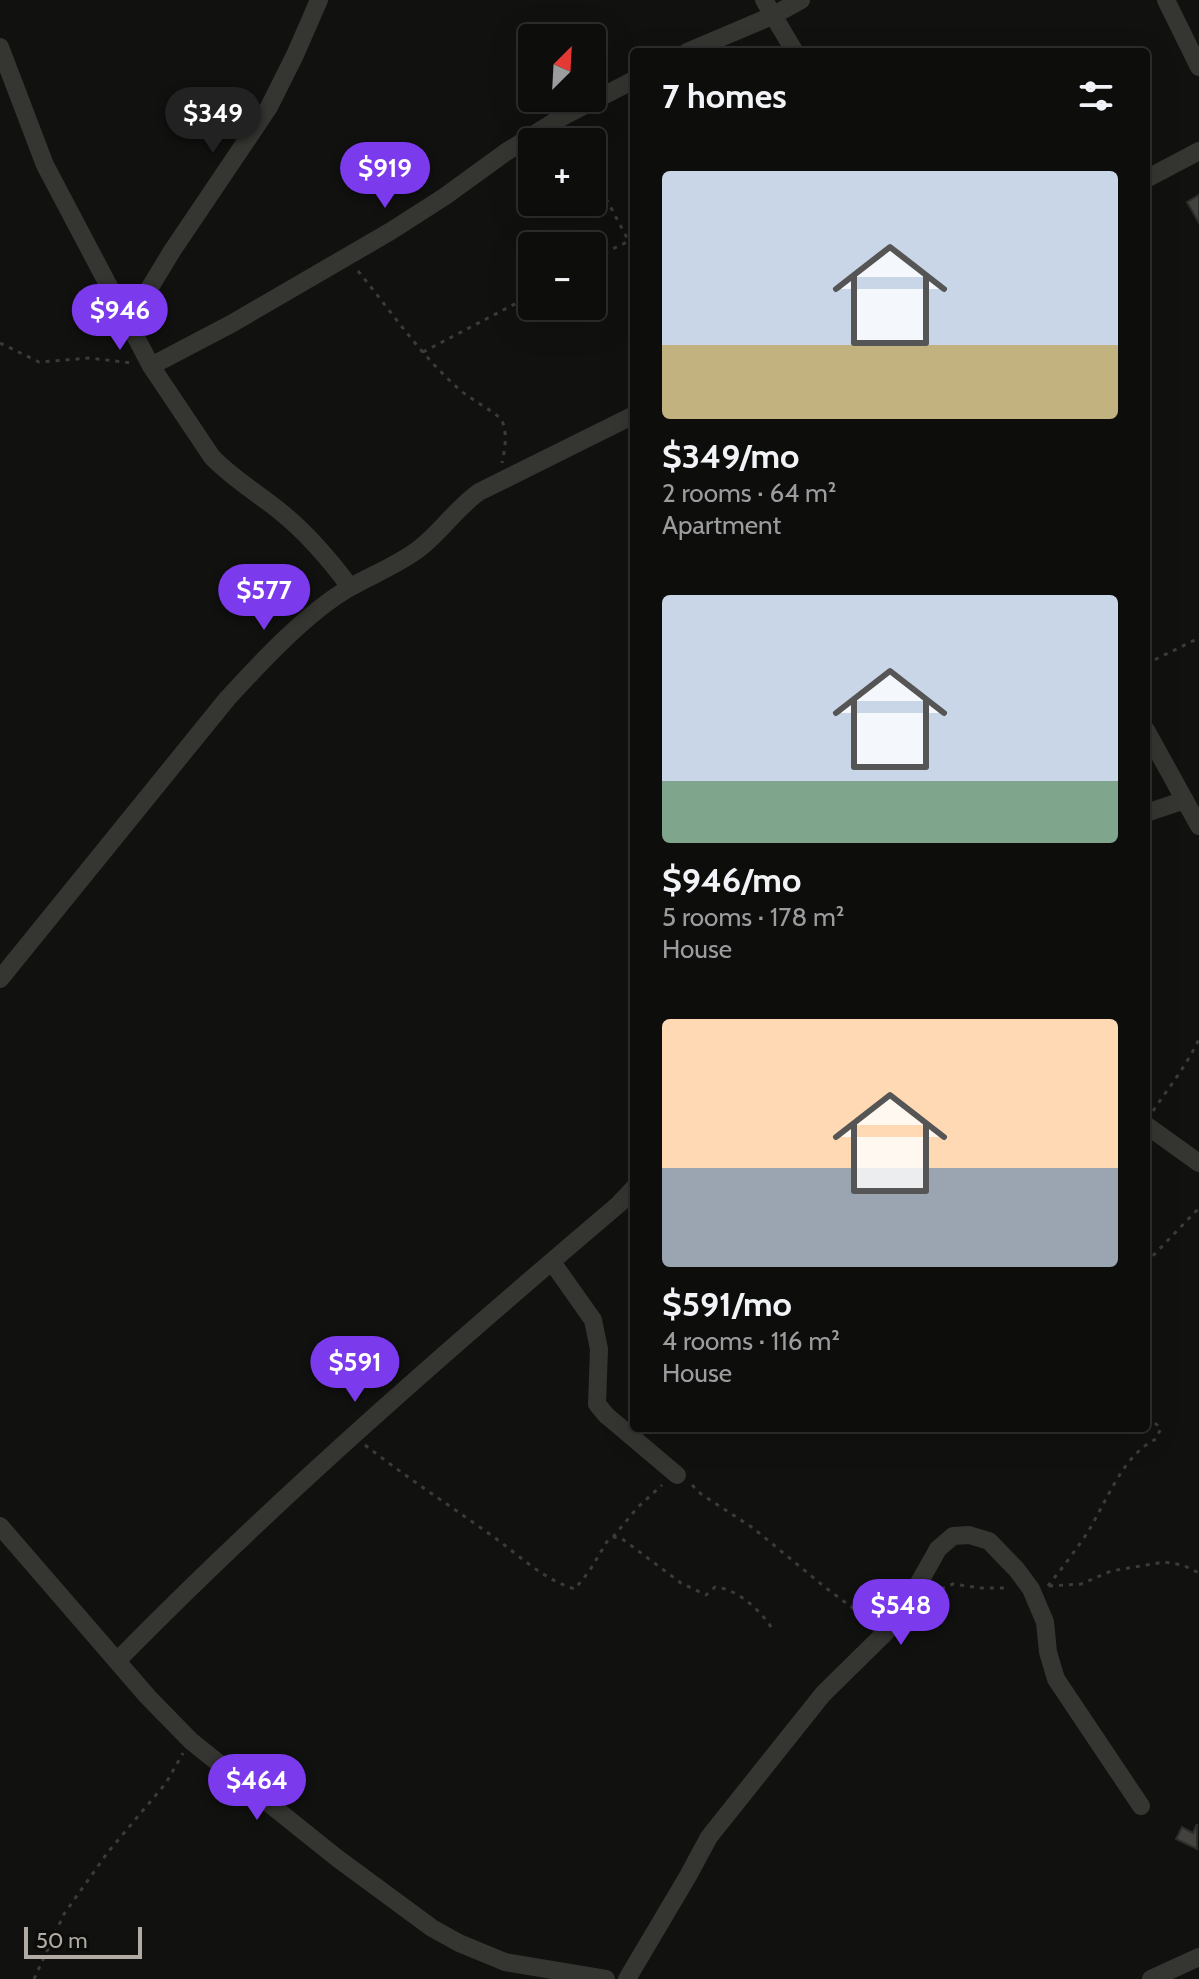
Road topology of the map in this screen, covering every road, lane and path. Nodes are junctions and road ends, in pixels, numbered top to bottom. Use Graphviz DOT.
graph roads {
  1 [pos="319,0"];
  2 [pos="801,0"];
  3 [pos="1166,0"];
  4 [pos="768,8"];
  5 [pos="0,47"];
  6 [pos="694,48"];
  7 [pos="793,48"];
  8 [pos="1199,67"];
  9 [pos="630,82"];
  10 [pos="1199,151"];
  11 [pos="1150,177"];
  12 [pos="606,198"];
  13 [pos="606,253"];
  14 [pos="345,256"];
  15 [pos="518,302"];
  16 [pos="129,322"];
  17 [pos="0,343"];
  18 [pos="423,352"];
  19 [pos="151,366"];
  20 [pos="630,417"];
  21 [pos="497,482"];
  22 [pos="350,587"];
  23 [pos="1199,638"];
  24 [pos="1150,662"];
  25 [pos="1150,737"];
  26 [pos="1185,800"];
  27 [pos="1150,812"];
  28 [pos="1199,826"];
  29 [pos="0,979"];
  30 [pos="1199,1039"];
  31 [pos="1150,1117"];
  32 [pos="1150,1120"];
  33 [pos="1199,1163"];
  34 [pos="630,1192"];
  35 [pos="1199,1208"];
  36 [pos="1150,1259"];
  37 [pos="552,1262"];
  38 [pos="1150,1419"];
  39 [pos="352,1435"];
  40 [pos="677,1475"];
  41 [pos="0,1526"];
  42 [pos="613,1537"];
  43 [pos="1199,1573"];
  44 [pos="1039,1588"];
  45 [pos="910,1599"];
  46 [pos="774,1632"];
  47 [pos="886,1632"];
  48 [pos="117,1661"];
  49 [pos="191,1741"];
  50 [pos="1141,1806"];
  51 [pos="1199,1957"];
  52 [pos="34,1979"];
  53 [pos="606,1979"];
  54 [pos="627,1979"];
  55 [pos="1151,1979"];
  1 -- 16 [label="street"];
  2 -- 4 [label="street"];
  3 -- 8 [label="street"];
  4 -- 6 [label="street"];
  4 -- 7 [label="street"];
  5 -- 16 [label="street"];
  9 -- 14 [label="street"];
  10 -- 11 [label="street"];
  12 -- 13 [label="path"];
  14 -- 18 [label="path"];
  14 -- 19 [label="street"];
  15 -- 18 [label="path"];
  16 -- 19 [label="street"];
  17 -- 19 [label="path"];
  18 -- 21 [label="path"];
  19 -- 22 [label="street"];
  20 -- 21 [label="street"];
  21 -- 22 [label="street"];
  22 -- 29 [label="street"];
  23 -- 24 [label="path"];
  25 -- 26 [label="street"];
  26 -- 27 [label="street"];
  26 -- 28 [label="street"];
  30 -- 31 [label="path"];
  32 -- 33 [label="street"];
  34 -- 37 [label="street"];
  35 -- 36 [label="path"];
  37 -- 39 [label="street"];
  37 -- 40 [label="street"];
  38 -- 44 [label="path"];
  39 -- 42 [label="path"];
  39 -- 48 [label="street"];
  40 -- 42 [label="path"];
  40 -- 47 [label="path"];
  41 -- 48 [label="street"];
  42 -- 46 [label="path"];
  43 -- 44 [label="path"];
  44 -- 45 [label="path"];
  44 -- 45 [label="street"];
  44 -- 50 [label="street"];
  45 -- 47 [label="street"];
  47 -- 54 [label="street"];
  48 -- 49 [label="street"];
  49 -- 52 [label="path"];
  49 -- 53 [label="street"];
  51 -- 55 [label="street"];
}
